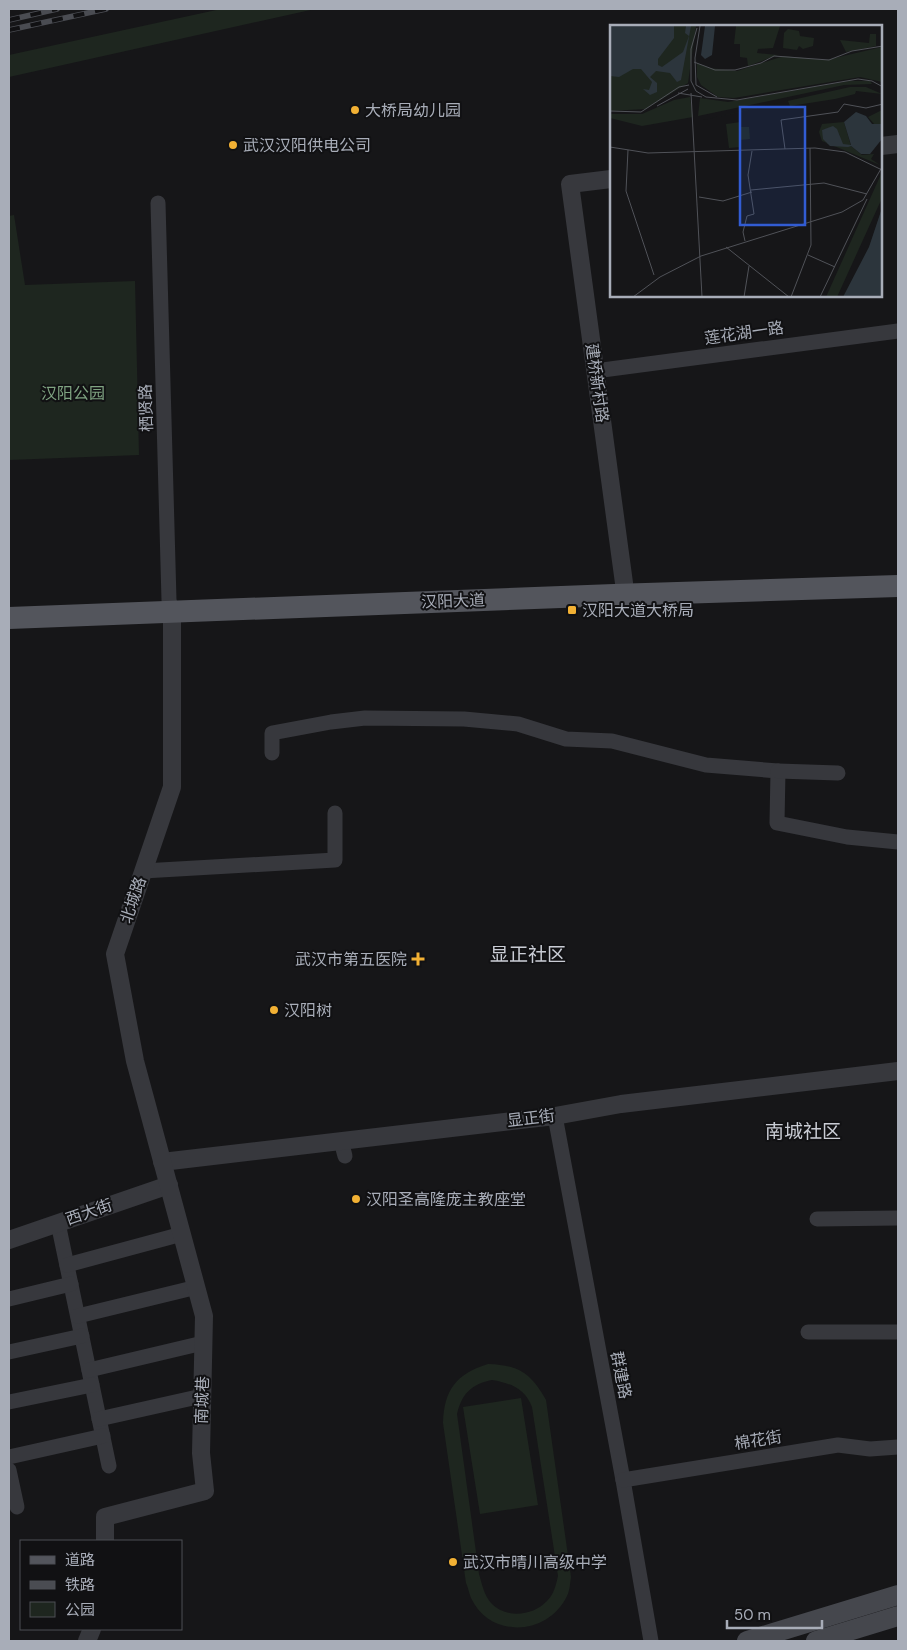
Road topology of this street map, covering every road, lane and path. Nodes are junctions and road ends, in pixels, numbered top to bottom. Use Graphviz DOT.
graph roads {
  1 [pos="898,144"];
  2 [pos="882,146"];
  3 [pos="610,179"];
  4 [pos="158,203"];
  5 [pos="898,331"];
  6 [pos="595,371"];
  7 [pos="898,573"];
  8 [pos="624,583"];
  9 [pos="898,586"];
  10 [pos="9,604"];
  11 [pos="170,606"];
  12 [pos="9,618"];
  13 [pos="272,753"];
  14 [pos="778,771"];
  15 [pos="838,774"];
  16 [pos="335,813"];
  17 [pos="898,842"];
  18 [pos="143,871"];
  19 [pos="898,1071"];
  20 [pos="555,1116"];
  21 [pos="162,1162"];
  22 [pos="169,1185"];
  23 [pos="898,1218"];
  24 [pos="817,1219"];
  25 [pos="58,1223"];
  26 [pos="182,1234"];
  27 [pos="9,1240"];
  28 [pos="67,1265"];
  29 [pos="71,1284"];
  30 [pos="196,1287"];
  31 [pos="9,1299"];
  32 [pos="78,1316"];
  33 [pos="808,1332"];
  34 [pos="898,1332"];
  35 [pos="82,1336"];
  36 [pos="203,1343"];
  37 [pos="9,1352"];
  38 [pos="91,1377"];
  39 [pos="202,1396"];
  40 [pos="9,1402"];
  41 [pos="99,1418"];
  42 [pos="103,1436"];
  43 [pos="898,1447"];
  44 [pos="9,1457"];
  45 [pos="109,1466"];
  46 [pos="9,1470"];
  47 [pos="623,1480"];
  48 [pos="11,1487"];
  49 [pos="17,1507"];
  50 [pos="105,1540"];
  51 [pos="898,1595"];
  52 [pos="898,1616"];
  53 [pos="651,1641"];
  54 [pos="746,1641"];
  55 [pos="816,1641"];
  1 -- 2 [label="street"];
  3 -- 6 [label="street, 建桥新村路"];
  4 -- 11 [label="street, 栖贤路"];
  5 -- 6 [label="street, 莲花湖一路"];
  6 -- 8 [label="street, 建桥新村路"];
  7 -- 8 [label="main road, 汉阳大道"];
  8 -- 11 [label="main road, 汉阳大道"];
  9 -- 11 [label="main road, 汉阳大道"];
  10 -- 11 [label="main road, 汉阳大道"];
  11 -- 12 [label="main road, 汉阳大道"];
  11 -- 18 [label="street, 北城路"];
  13 -- 14 [label="street"];
  14 -- 15 [label="street"];
  14 -- 17 [label="street"];
  16 -- 18 [label="street"];
  18 -- 21 [label="street, 北城路"];
  19 -- 20 [label="street, 显正街"];
  20 -- 21 [label="street, 显正街"];
  20 -- 47 [label="street, 群建路"];
  21 -- 22 [label="street, 北城路"];
  22 -- 25 [label="street, 西大街"];
  22 -- 26 [label="street, 南城巷"];
  23 -- 24 [label="street"];
  25 -- 27 [label="street, 西大街"];
  25 -- 28 [label="street"];
  26 -- 28 [label="street"];
  26 -- 30 [label="street, 南城巷"];
  28 -- 29 [label="street"];
  29 -- 31 [label="street"];
  29 -- 32 [label="street"];
  30 -- 32 [label="street"];
  30 -- 36 [label="street, 南城巷"];
  32 -- 35 [label="street"];
  33 -- 34 [label="street"];
  35 -- 37 [label="street"];
  35 -- 38 [label="street"];
  36 -- 38 [label="street"];
  36 -- 39 [label="street, 南城巷"];
  38 -- 40 [label="street"];
  38 -- 41 [label="street"];
  39 -- 41 [label="street"];
  39 -- 50 [label="street, 南城巷"];
  41 -- 42 [label="street"];
  42 -- 44 [label="street"];
  42 -- 45 [label="street"];
  43 -- 47 [label="street, 棉花街"];
  46 -- 48 [label="street"];
  47 -- 53 [label="street, 群建路"];
  48 -- 49 [label="street"];
  51 -- 54 [label="main road"];
  52 -- 55 [label="main road"];
}
